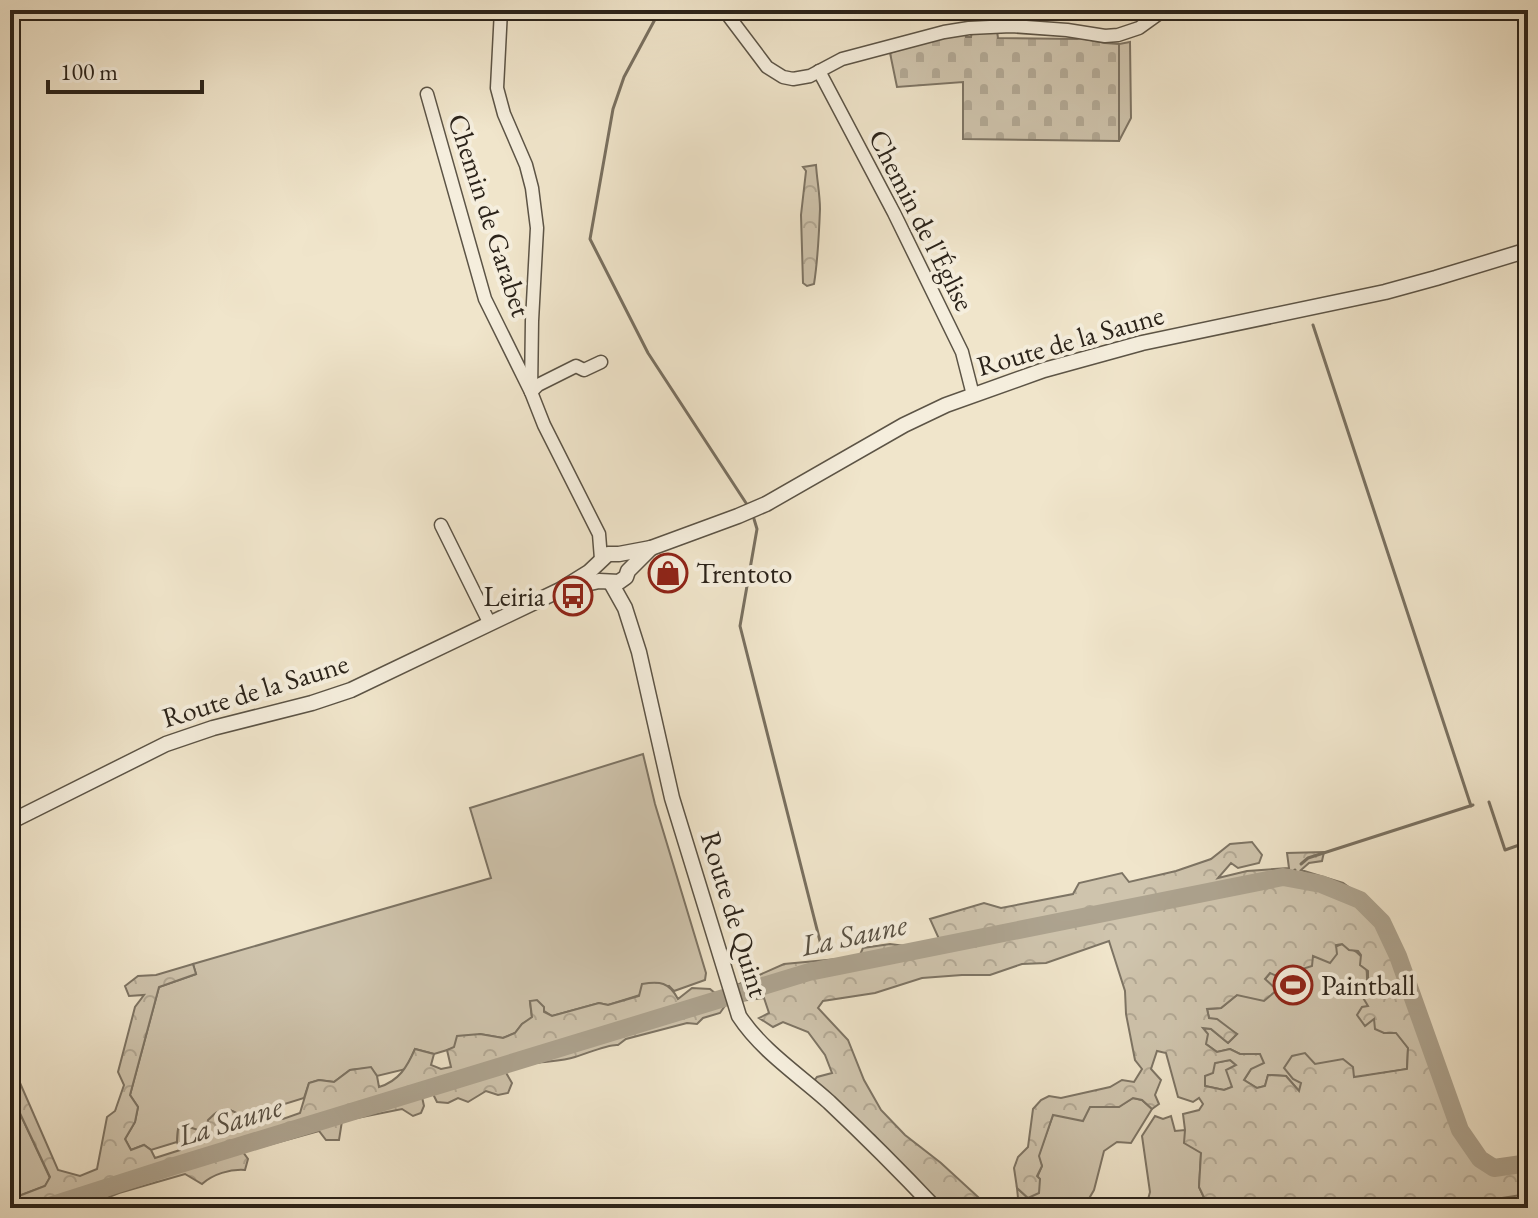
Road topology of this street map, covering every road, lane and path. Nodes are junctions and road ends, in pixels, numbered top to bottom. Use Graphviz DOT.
graph roads {
  1 [pos="501,10"];
  2 [pos="724,10"];
  3 [pos="1164,10"];
  4 [pos="819,71"];
  5 [pos="427,94"];
  6 [pos="1528,250"];
  7 [pos="601,362"];
  8 [pos="531,392"];
  9 [pos="973,395"];
  10 [pos="441,525"];
  11 [pos="599,534"];
  12 [pos="651,548"];
  13 [pos="618,554"];
  14 [pos="600,561"];
  15 [pos="627,574"];
  16 [pos="609,582"];
  17 [pos="560,590"];
  18 [pos="625,608"];
  19 [pos="489,622"];
  20 [pos="10,822"];
  21 [pos="935,1208"];
  1 -- 8 [label="street, Chemin de Garabet"];
  2 -- 4 [label="street"];
  3 -- 4 [label="street"];
  4 -- 9 [label="street, Chemin de l'Église"];
  5 -- 8 [label="street, Chemin de Garabet"];
  6 -- 9 [label="street, Route de la Saune"];
  7 -- 8 [label="street"];
  8 -- 11 [label="street, Chemin de Garabet"];
  9 -- 12 [label="street, Route de la Saune"];
  10 -- 19 [label="street"];
  11 -- 13 [label="street, Chemin de Garabet"];
  11 -- 14 [label="street, Chemin de Garabet"];
  12 -- 13 [label="street, Route de la Saune"];
  12 -- 15 [label="street, Route de la Saune"];
  13 -- 14 [label="street"];
  13 -- 15 [label="street"];
  14 -- 16 [label="street"];
  14 -- 17 [label="street, Route de la Saune"];
  15 -- 16 [label="street"];
  15 -- 18 [label="street, Route de Quint"];
  16 -- 17 [label="street, Route de la Saune"];
  16 -- 18 [label="street, Route de Quint"];
  17 -- 19 [label="street, Route de la Saune"];
  18 -- 21 [label="street, Route de Quint"];
  19 -- 20 [label="street, Route de la Saune"];
}
